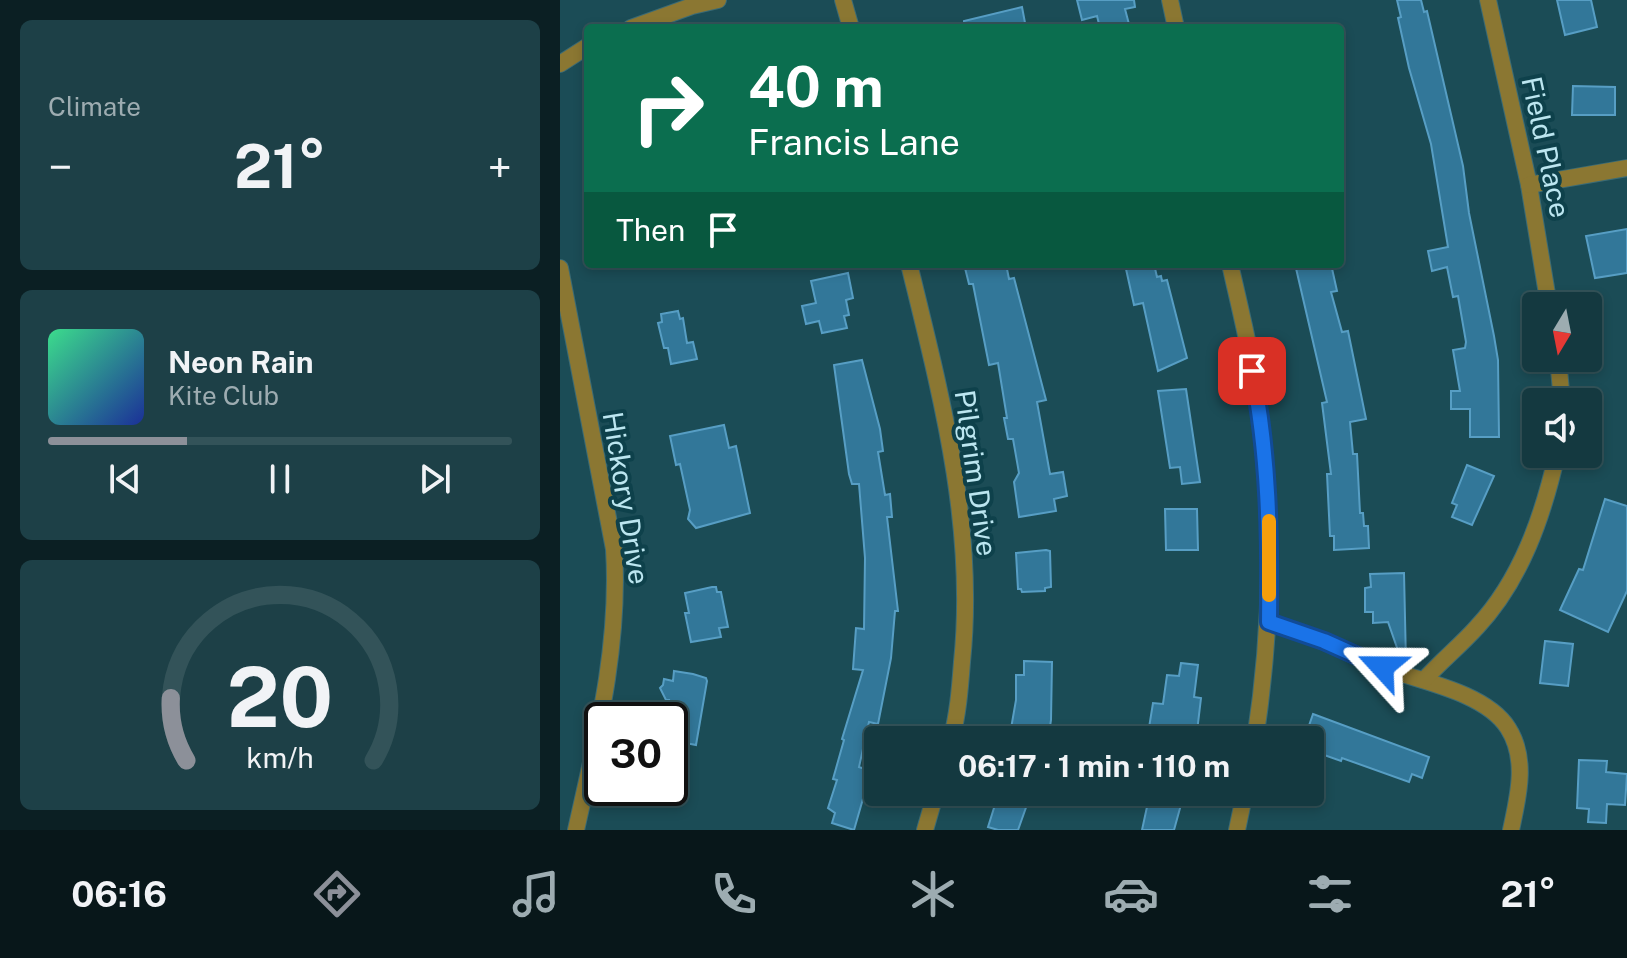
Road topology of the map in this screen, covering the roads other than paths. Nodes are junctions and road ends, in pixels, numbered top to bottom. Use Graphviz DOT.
graph roads {
  1 [pos="718,0"];
  2 [pos="843,0"];
  3 [pos="1170,0"];
  4 [pos="1488,0"];
  5 [pos="641,24"];
  6 [pos="850,24"];
  7 [pos="1175,24"];
  8 [pos="584,49"];
  9 [pos="560,64"];
  10 [pos="1627,168"];
  11 [pos="1529,185"];
  12 [pos="560,268"];
  13 [pos="910,268"];
  14 [pos="1231,268"];
  15 [pos="1547,292"];
  16 [pos="1554,468"];
  17 [pos="1269,622"];
  18 [pos="1424,680"];
  19 [pos="953,726"];
  20 [pos="1257,726"];
  21 [pos="932,806"];
  22 [pos="1242,806"];
  23 [pos="576,830"];
  24 [pos="925,830"];
  25 [pos="1237,830"];
  26 [pos="1511,830"];
  1 -- 5 [label="street"];
  2 -- 6 [label="street"];
  3 -- 7 [label="street"];
  4 -- 11 [label="street, Field Place"];
  8 -- 9 [label="street"];
  10 -- 11 [label="street"];
  11 -- 15 [label="street, Field Place"];
  12 -- 23 [label="street, Hickory Drive"];
  13 -- 19 [label="street, Pilgrim Drive"];
  14 -- 17 [label="street"];
  16 -- 18 [label="street"];
  17 -- 18 [label="street"];
  17 -- 20 [label="street"];
  18 -- 26 [label="street"];
  21 -- 24 [label="street"];
  22 -- 25 [label="street"];
}
